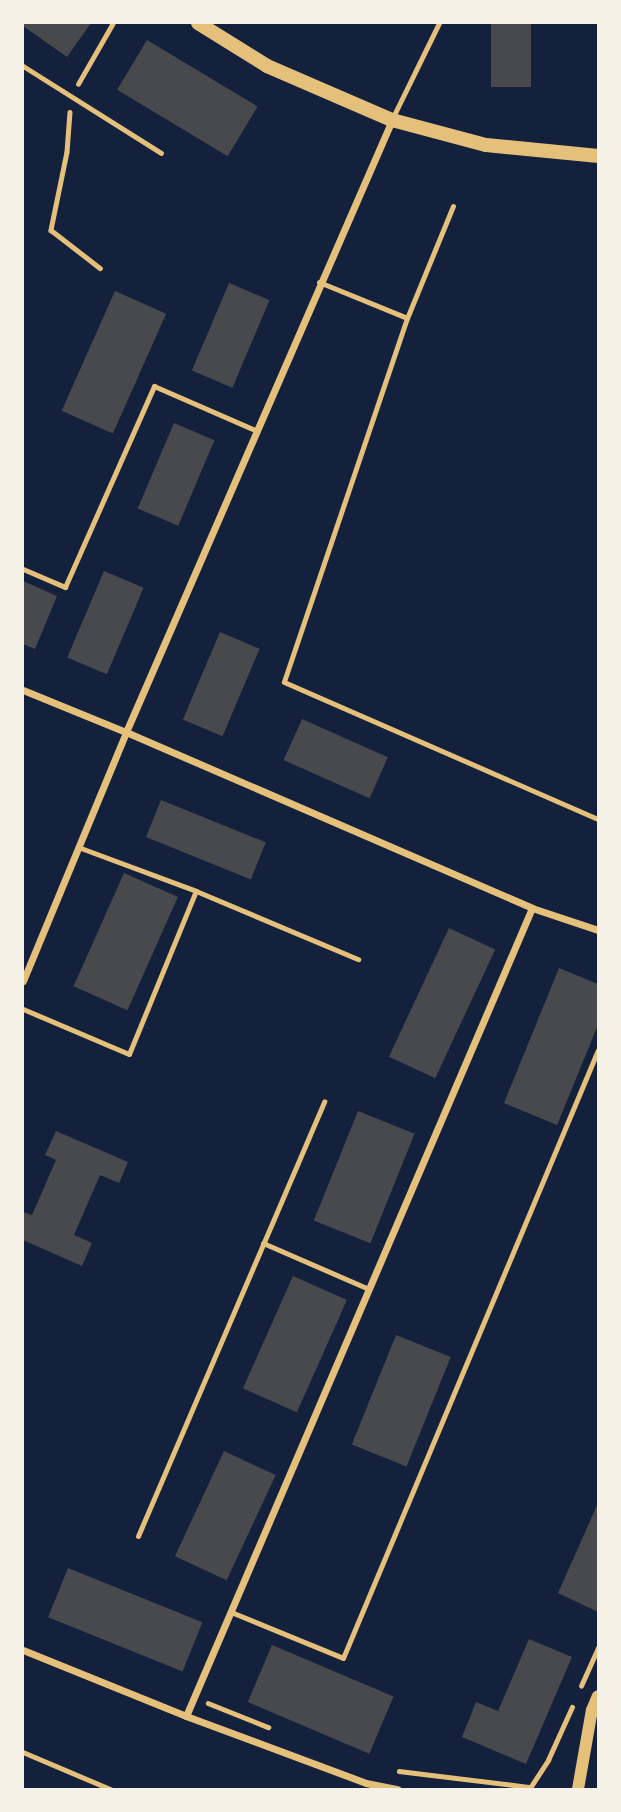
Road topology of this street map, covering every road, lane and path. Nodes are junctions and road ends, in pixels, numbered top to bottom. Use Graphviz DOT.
graph roads {
  1 [pos="113,23"];
  2 [pos="198,23"];
  3 [pos="439,23"];
  4 [pos="23,66"];
  5 [pos="71,97"];
  6 [pos="391,120"];
  7 [pos="161,153"];
  8 [pos="598,156"];
  9 [pos="453,206"];
  10 [pos="100,268"];
  11 [pos="319,282"];
  12 [pos="407,318"];
  13 [pos="257,431"];
  14 [pos="23,569"];
  15 [pos="23,690"];
  16 [pos="126,732"];
  17 [pos="598,819"];
  18 [pos="77,847"];
  19 [pos="196,891"];
  20 [pos="531,908"];
  21 [pos="598,930"];
  22 [pos="358,959"];
  23 [pos="23,981"];
  24 [pos="23,1009"];
  25 [pos="598,1050"];
  26 [pos="324,1101"];
  27 [pos="263,1243"];
  28 [pos="369,1289"];
  29 [pos="138,1536"];
  30 [pos="231,1612"];
  31 [pos="598,1648"];
  32 [pos="23,1650"];
  33 [pos="598,1696"];
  34 [pos="194,1698"];
  35 [pos="186,1716"];
  36 [pos="271,1728"];
  37 [pos="23,1752"];
  38 [pos="387,1770"];
  39 [pos="530,1788"];
  40 [pos="110,1789"];
  41 [pos="397,1789"];
  42 [pos="578,1789"];
  1 -- 5 [label="path"];
  2 -- 6 [label="main road"];
  3 -- 6 [label="lane"];
  4 -- 5 [label="lane"];
  5 -- 7 [label="lane"];
  5 -- 10 [label="path"];
  6 -- 8 [label="main road"];
  6 -- 11 [label="street"];
  9 -- 12 [label="lane"];
  11 -- 12 [label="lane"];
  11 -- 13 [label="street"];
  12 -- 17 [label="lane"];
  13 -- 14 [label="lane"];
  13 -- 16 [label="street"];
  15 -- 16 [label="street"];
  16 -- 18 [label="street"];
  16 -- 20 [label="street"];
  18 -- 19 [label="lane"];
  18 -- 23 [label="street"];
  19 -- 22 [label="lane"];
  19 -- 24 [label="lane"];
  20 -- 21 [label="street"];
  20 -- 28 [label="street"];
  25 -- 30 [label="lane"];
  26 -- 27 [label="lane"];
  27 -- 28 [label="lane"];
  27 -- 29 [label="lane"];
  28 -- 30 [label="street"];
  30 -- 34 [label="street"];
  31 -- 39 [label="path"];
  32 -- 35 [label="street"];
  33 -- 42 [label="street"];
  34 -- 35 [label="street"];
  34 -- 36 [label="path"];
  35 -- 41 [label="street"];
  37 -- 40 [label="path"];
  38 -- 39 [label="path"];
}
